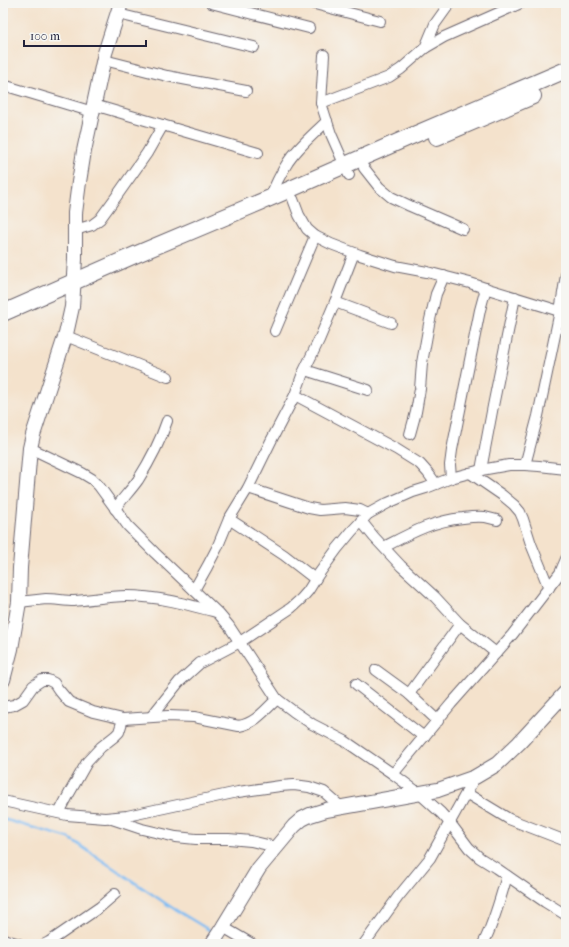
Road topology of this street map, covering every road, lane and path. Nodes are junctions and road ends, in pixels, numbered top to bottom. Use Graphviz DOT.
graph roads {
  1 [pos="211,3"];
  2 [pos="311,3"];
  3 [pos="450,3"];
  4 [pos="521,3"];
  5 [pos="120,8"];
  6 [pos="380,21"];
  7 [pos="309,28"];
  8 [pos="254,47"];
  9 [pos="425,48"];
  10 [pos="324,55"];
  11 [pos="104,60"];
  12 [pos="566,70"];
  13 [pos="566,82"];
  14 [pos="3,85"];
  15 [pos="246,91"];
  16 [pos="321,103"];
  17 [pos="94,108"];
  18 [pos="327,121"];
  19 [pos="162,125"];
  20 [pos="443,128"];
  21 [pos="258,153"];
  22 [pos="364,168"];
  23 [pos="347,170"];
  24 [pos="270,198"];
  25 [pos="293,199"];
  26 [pos="463,229"];
  27 [pos="75,230"];
  28 [pos="315,236"];
  29 [pos="354,253"];
  30 [pos="566,275"];
  31 [pos="444,276"];
  32 [pos="74,286"];
  33 [pos="486,288"];
  34 [pos="515,297"];
  35 [pos="335,302"];
  36 [pos="563,312"];
  37 [pos="3,313"];
  38 [pos="3,323"];
  39 [pos="391,323"];
  40 [pos="275,331"];
  41 [pos="66,336"];
  42 [pos="305,370"];
  43 [pos="168,377"];
  44 [pos="368,390"];
  45 [pos="295,395"];
  46 [pos="167,421"];
  47 [pos="410,434"];
  48 [pos="30,448"];
  49 [pos="525,465"];
  50 [pos="566,468"];
  51 [pos="481,470"];
  52 [pos="470,473"];
  53 [pos="451,478"];
  54 [pos="436,484"];
  55 [pos="248,488"];
  56 [pos="115,509"];
  57 [pos="364,517"];
  58 [pos="229,519"];
  59 [pos="497,520"];
  60 [pos="384,547"];
  61 [pos="566,559"];
  62 [pos="316,578"];
  63 [pos="548,588"];
  64 [pos="194,590"];
  65 [pos="19,602"];
  66 [pos="218,613"];
  67 [pos="460,624"];
  68 [pos="240,642"];
  69 [pos="7,649"];
  70 [pos="496,653"];
  71 [pos="376,670"];
  72 [pos="3,680"];
  73 [pos="356,684"];
  74 [pos="566,692"];
  75 [pos="409,694"];
  76 [pos="277,699"];
  77 [pos="3,707"];
  78 [pos="151,717"];
  79 [pos="123,719"];
  80 [pos="438,721"];
  81 [pos="424,737"];
  82 [pos="393,774"];
  83 [pos="475,777"];
  84 [pos="466,793"];
  85 [pos="420,794"];
  86 [pos="3,801"];
  87 [pos="341,808"];
  88 [pos="60,813"];
  89 [pos="109,818"];
  90 [pos="450,823"];
  91 [pos="566,841"];
  92 [pos="276,848"];
  93 [pos="507,876"];
  94 [pos="115,894"];
  95 [pos="566,915"];
  96 [pos="217,937"];
  97 [pos="3,939"];
  98 [pos="19,944"];
  99 [pos="45,944"];
  100 [pos="252,944"];
  101 [pos="364,944"];
  102 [pos="483,944"];
  1 -- 7 [label="street"];
  2 -- 6 [label="street"];
  3 -- 9 [label="street"];
  4 -- 9 [label="street"];
  5 -- 8 [label="street"];
  5 -- 11 [label="main road"];
  9 -- 16 [label="street"];
  10 -- 16 [label="street"];
  11 -- 15 [label="street"];
  11 -- 17 [label="main road"];
  12 -- 20 [label="main road"];
  13 -- 20 [label="main road"];
  14 -- 17 [label="street"];
  16 -- 18 [label="street"];
  17 -- 19 [label="street"];
  17 -- 27 [label="main road"];
  18 -- 23 [label="street"];
  18 -- 24 [label="street"];
  19 -- 21 [label="street"];
  19 -- 27 [label="street"];
  20 -- 22 [label="main road"];
  20 -- 23 [label="main road"];
  22 -- 23 [label="main road"];
  22 -- 26 [label="street"];
  23 -- 24 [label="main road"];
  23 -- 25 [label="main road"];
  24 -- 32 [label="main road"];
  25 -- 28 [label="street"];
  25 -- 32 [label="main road"];
  27 -- 32 [label="main road"];
  28 -- 29 [label="street"];
  28 -- 40 [label="street"];
  29 -- 31 [label="street"];
  29 -- 35 [label="street"];
  30 -- 36 [label="street"];
  31 -- 33 [label="street"];
  31 -- 47 [label="street"];
  32 -- 37 [label="main road"];
  32 -- 38 [label="main road"];
  32 -- 41 [label="main road"];
  33 -- 34 [label="street"];
  33 -- 53 [label="street"];
  34 -- 36 [label="street"];
  34 -- 51 [label="street"];
  35 -- 39 [label="street"];
  35 -- 42 [label="street"];
  36 -- 49 [label="street"];
  41 -- 43 [label="street"];
  41 -- 48 [label="main road"];
  42 -- 44 [label="street"];
  42 -- 45 [label="street"];
  45 -- 54 [label="street"];
  45 -- 55 [label="street"];
  46 -- 56 [label="street"];
  48 -- 56 [label="street"];
  48 -- 65 [label="main road"];
  49 -- 50 [label="street"];
  49 -- 51 [label="street"];
  51 -- 52 [label="street"];
  52 -- 53 [label="street"];
  52 -- 63 [label="street"];
  53 -- 54 [label="street"];
  54 -- 57 [label="street"];
  55 -- 57 [label="street"];
  55 -- 58 [label="street"];
  56 -- 64 [label="street"];
  57 -- 60 [label="street"];
  57 -- 62 [label="street"];
  58 -- 62 [label="street"];
  58 -- 64 [label="street"];
  59 -- 60 [label="street"];
  60 -- 67 [label="street"];
  61 -- 63 [label="street"];
  62 -- 68 [label="street"];
  63 -- 70 [label="street"];
  64 -- 66 [label="street"];
  65 -- 66 [label="street"];
  65 -- 69 [label="main road"];
  66 -- 68 [label="street"];
  67 -- 70 [label="street"];
  67 -- 75 [label="street"];
  68 -- 76 [label="street"];
  68 -- 78 [label="street"];
  69 -- 72 [label="main road"];
  70 -- 80 [label="street"];
  71 -- 75 [label="street"];
  73 -- 81 [label="street"];
  74 -- 83 [label="main road"];
  75 -- 80 [label="street"];
  76 -- 78 [label="street"];
  76 -- 82 [label="street"];
  77 -- 79 [label="street"];
  78 -- 79 [label="street"];
  79 -- 88 [label="street"];
  80 -- 81 [label="street"];
  81 -- 82 [label="street"];
  82 -- 85 [label="street"];
  83 -- 84 [label="street"];
  83 -- 85 [label="main road"];
  84 -- 90 [label="street"];
  84 -- 91 [label="street"];
  85 -- 87 [label="main road"];
  85 -- 90 [label="street"];
  86 -- 88 [label="street"];
  87 -- 89 [label="street"];
  87 -- 92 [label="main road"];
  88 -- 89 [label="street"];
  89 -- 92 [label="street"];
  90 -- 93 [label="street"];
  90 -- 101 [label="street"];
  92 -- 96 [label="main road"];
  93 -- 95 [label="street"];
  93 -- 102 [label="street"];
  94 -- 99 [label="street"];
  96 -- 100 [label="street"];
  97 -- 98 [label="street"];
}
